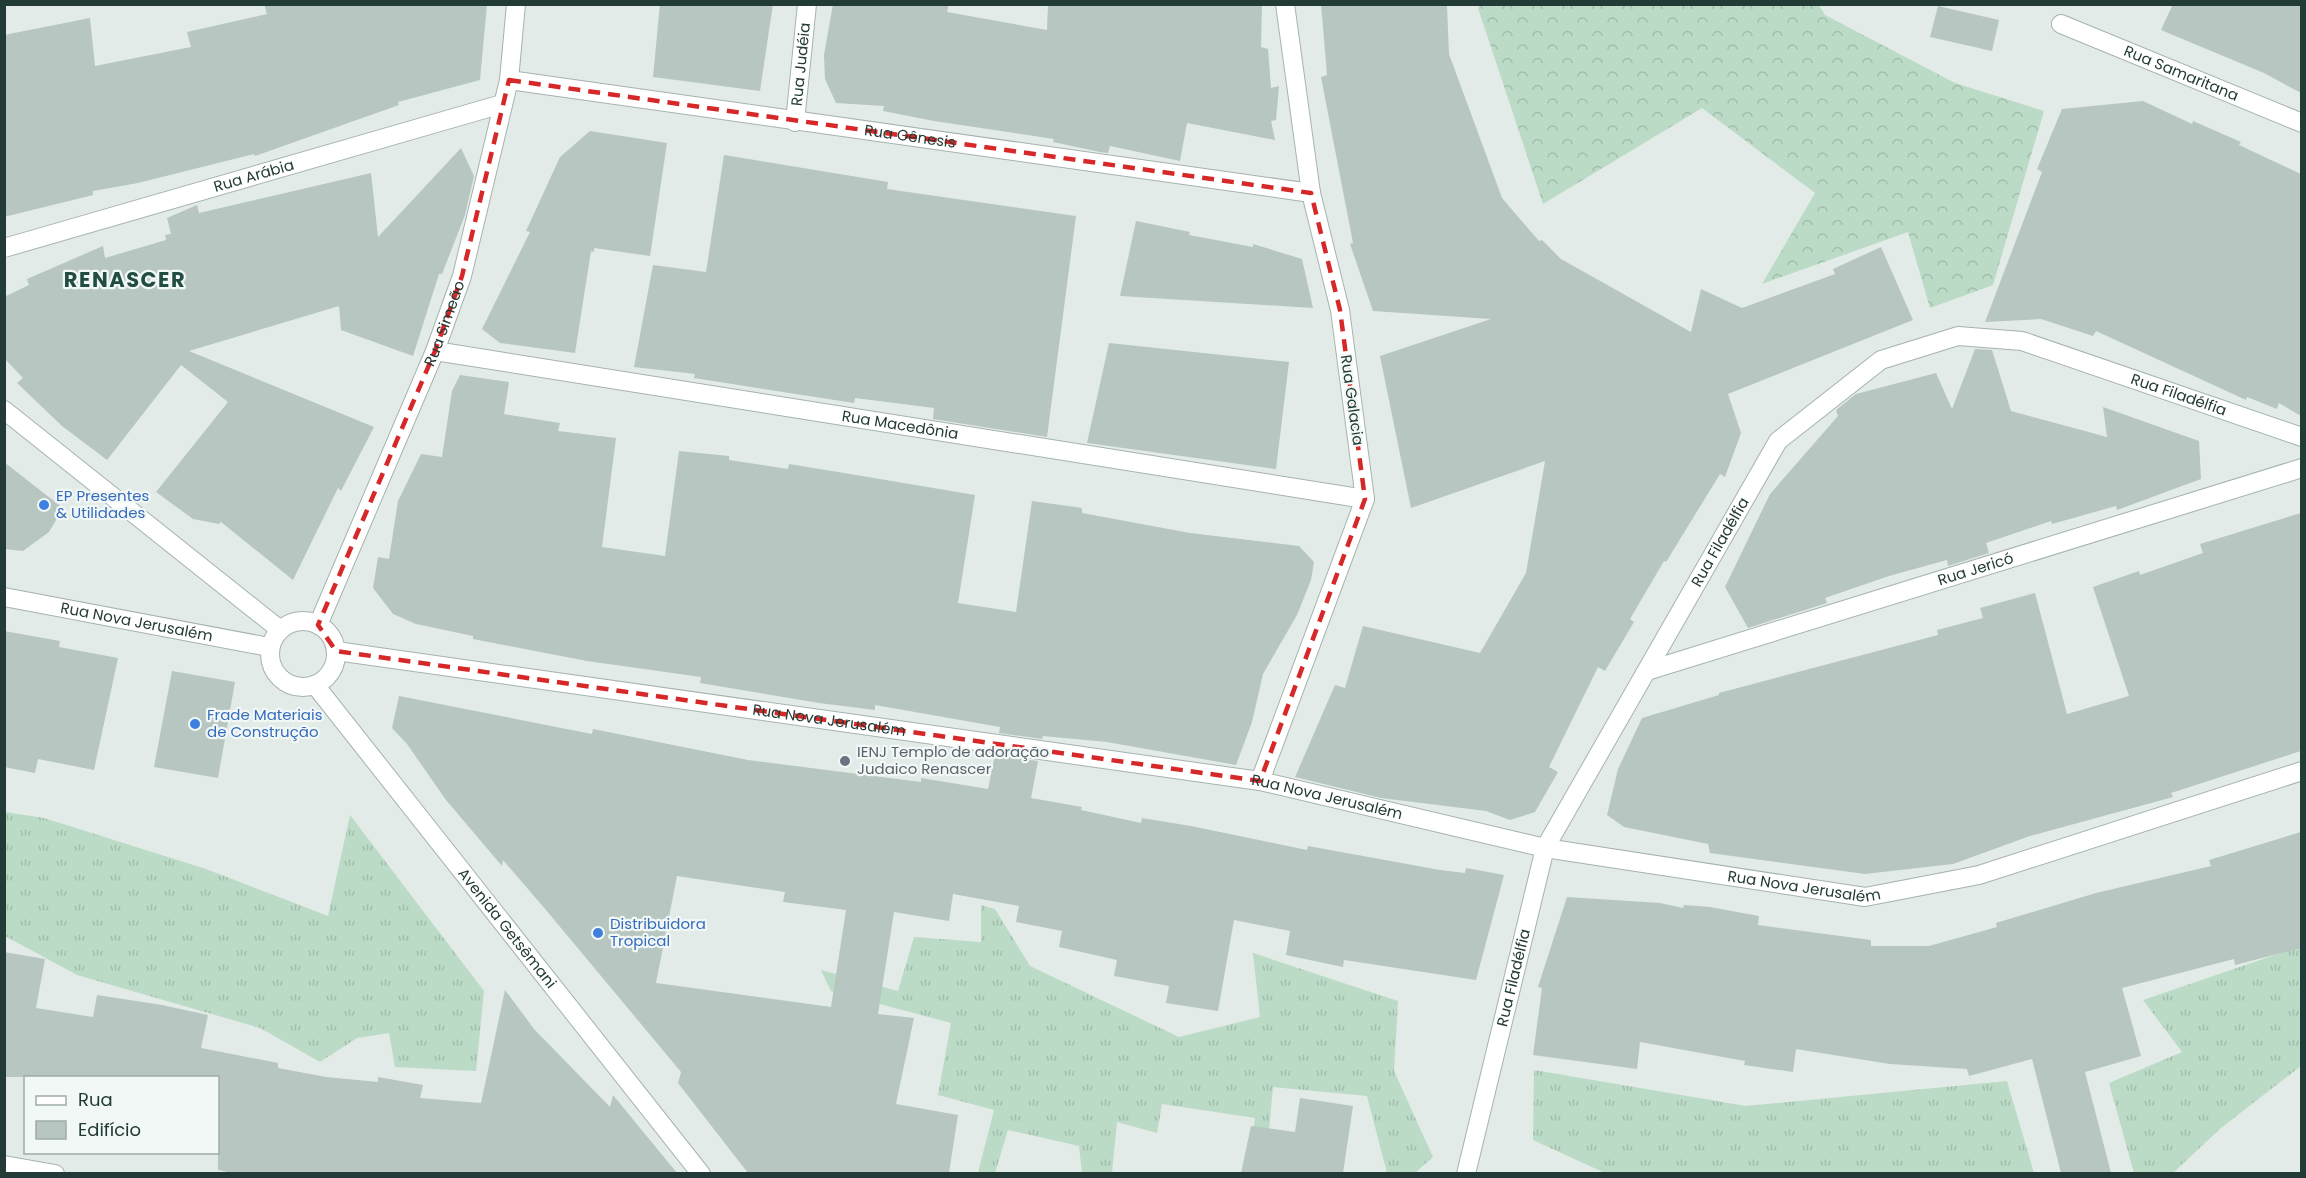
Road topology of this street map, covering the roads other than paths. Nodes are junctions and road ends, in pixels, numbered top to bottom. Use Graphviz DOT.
graph roads {
  1 [pos="516,4"];
  2 [pos="807,4"];
  3 [pos="1285,4"];
  4 [pos="2061,24"];
  5 [pos="509,80"];
  6 [pos="502,105"];
  7 [pos="795,122"];
  8 [pos="2301,123"];
  9 [pos="1311,193"];
  10 [pos="4,248"];
  11 [pos="435,351"];
  12 [pos="4,410"];
  13 [pos="2301,437"];
  14 [pos="2301,468"];
  15 [pos="1365,499"];
  16 [pos="4,597"];
  17 [pos="318,625"];
  18 [pos="279,628"];
  19 [pos="269,647"];
  20 [pos="336,651"];
  21 [pos="1647,670"];
  22 [pos="315,685"];
  23 [pos="2301,771"];
  24 [pos="1260,781"];
  25 [pos="1545,848"];
  26 [pos="4,1165"];
  27 [pos="55,1173"];
  28 [pos="700,1173"];
  29 [pos="1466,1173"];
  1 -- 5 [label="street, Rua Simeão"];
  2 -- 7 [label="street, Rua Judéia"];
  3 -- 9 [label="street, Rua Galacia"];
  4 -- 8 [label="street, Rua Samaritana"];
  5 -- 6 [label="street, Rua Simeão"];
  5 -- 7 [label="street, Rua Gênesis"];
  6 -- 10 [label="street, Rua Arábia"];
  6 -- 11 [label="street, Rua Simeão"];
  7 -- 9 [label="street, Rua Gênesis"];
  9 -- 15 [label="street, Rua Galacia"];
  11 -- 15 [label="street, Rua Macedônia"];
  11 -- 17 [label="street, Rua Simeão"];
  12 -- 18 [label="street"];
  13 -- 21 [label="street, Rua Filadélfia"];
  14 -- 21 [label="street, Rua Jericó"];
  15 -- 24 [label="street, Rua Galacia"];
  16 -- 19 [label="street, Rua Nova Jerusalém"];
  17 -- 18 [label="street"];
  17 -- 20 [label="street"];
  18 -- 19 [label="street"];
  19 -- 22 [label="street"];
  20 -- 22 [label="street"];
  20 -- 24 [label="street, Rua Nova Jerusalém"];
  21 -- 25 [label="street, Rua Filadélfia"];
  22 -- 28 [label="street, Avenida Getsêmani"];
  23 -- 25 [label="street, Rua Nova Jerusalém"];
  24 -- 25 [label="street, Rua Nova Jerusalém"];
  25 -- 29 [label="street, Rua Filadélfia"];
  26 -- 27 [label="street"];
}
